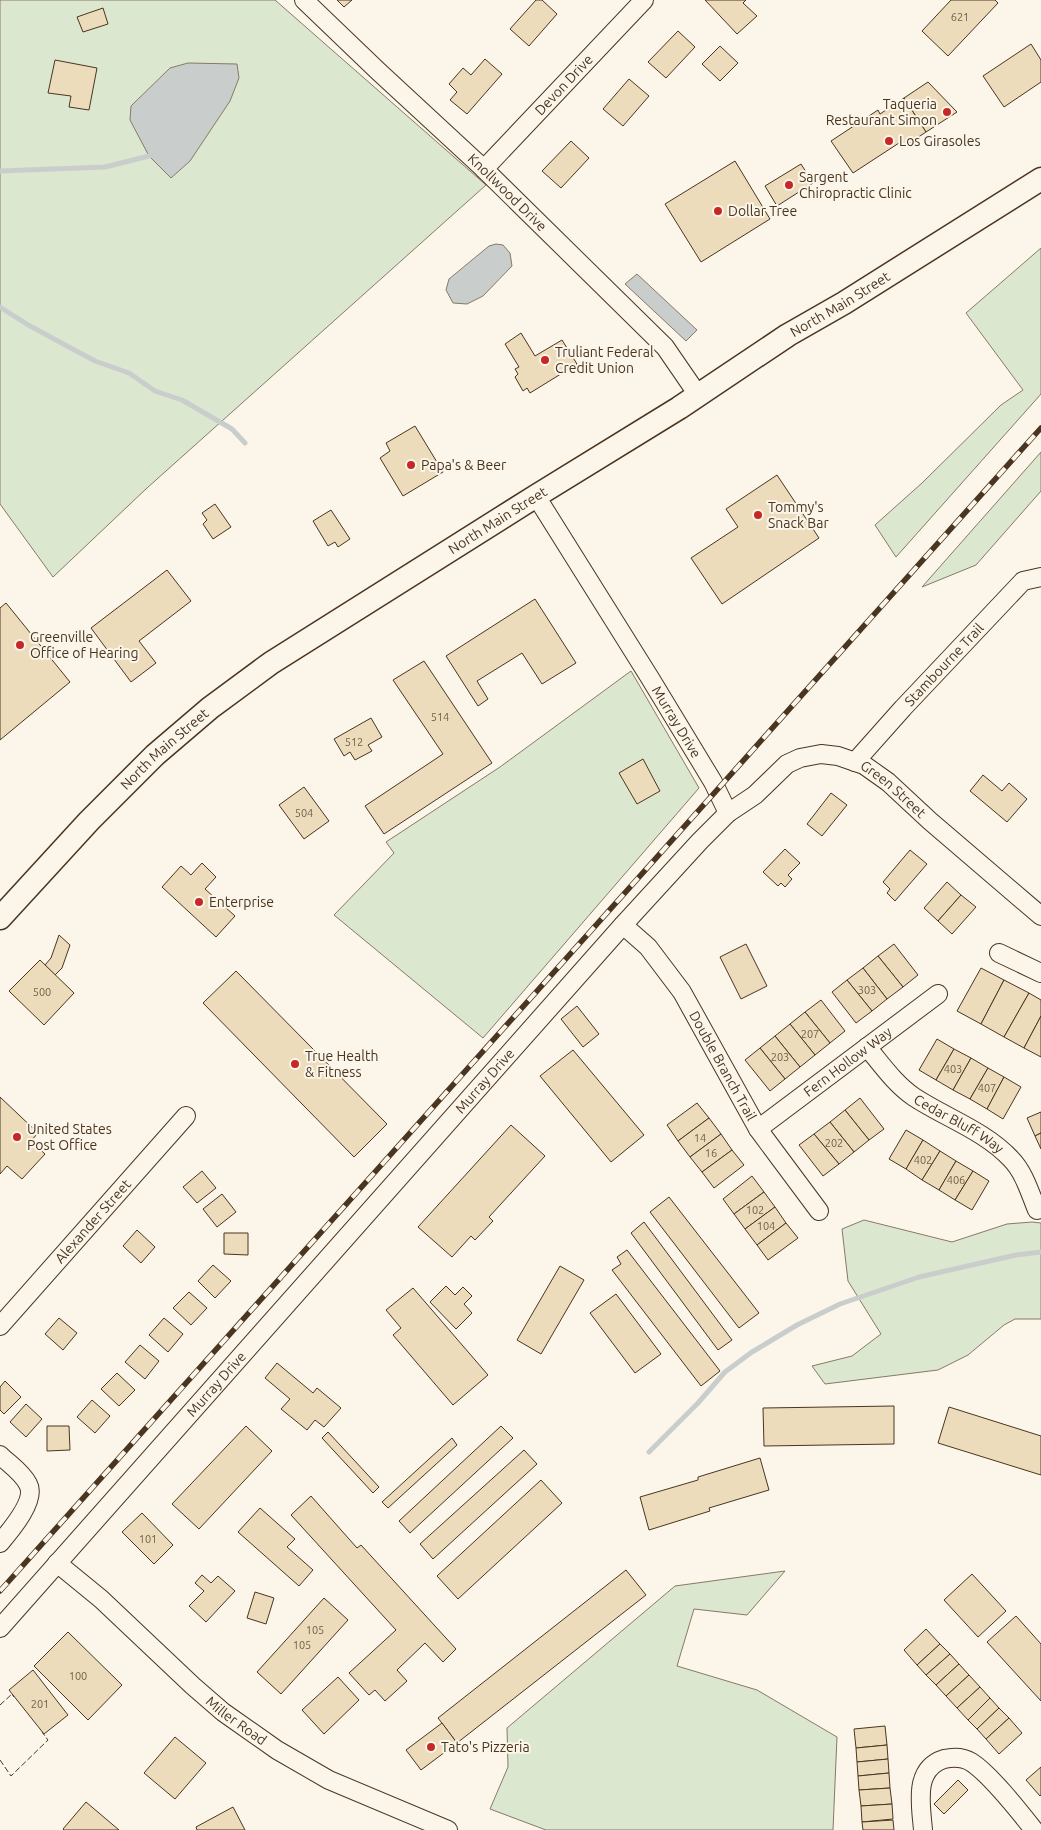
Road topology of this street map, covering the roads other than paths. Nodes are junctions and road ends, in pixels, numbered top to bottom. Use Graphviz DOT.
graph roads {
  1 [pos="304,0"];
  2 [pos="644,0"];
  3 [pos="484,169"];
  4 [pos="1041,180"];
  5 [pos="698,395"];
  6 [pos="536,496"];
  7 [pos="1041,577"];
  8 [pos="855,762"];
  9 [pos="728,813"];
  10 [pos="1041,916"];
  11 [pos="0,918"];
  12 [pos="623,925"];
  13 [pos="999,953"];
  14 [pos="1041,973"];
  15 [pos="938,994"];
  16 [pos="867,1047"];
  17 [pos="186,1116"];
  18 [pos="758,1129"];
  19 [pos="1037,1210"];
  20 [pos="819,1211"];
  21 [pos="0,1326"];
  22 [pos="0,1455"];
  23 [pos="0,1543"];
  24 [pos="57,1563"];
  25 [pos="0,1628"];
  26 [pos="448,1830"];
  27 [pos="923,1830"];
  28 [pos="1034,1830"];
  1 -- 3 [label="street, Knollwood Drive"];
  2 -- 3 [label="street, Devon Drive"];
  3 -- 5 [label="street, Knollwood Drive"];
  4 -- 5 [label="main road, North Main Street"];
  5 -- 6 [label="main road, North Main Street"];
  6 -- 9 [label="street, Murray Drive"];
  6 -- 11 [label="main road, North Main Street"];
  7 -- 8 [label="street, Stambourne Trail"];
  8 -- 9 [label="street, Green Street"];
  8 -- 10 [label="street, Green Street"];
  9 -- 12 [label="street, Murray Drive"];
  12 -- 18 [label="street, Double Branch Trail"];
  12 -- 24 [label="street, Murray Drive"];
  13 -- 14 [label="street"];
  15 -- 16 [label="street, Fern Hollow Way"];
  16 -- 18 [label="street, Fern Hollow Way"];
  16 -- 19 [label="street, Cedar Bluff Way"];
  17 -- 21 [label="street, Alexander Street"];
  18 -- 20 [label="street, Double Branch Trail"];
  22 -- 23 [label="street"];
  24 -- 25 [label="street, Murray Drive"];
  24 -- 26 [label="street, Miller Road"];
  27 -- 28 [label="street"];
}
